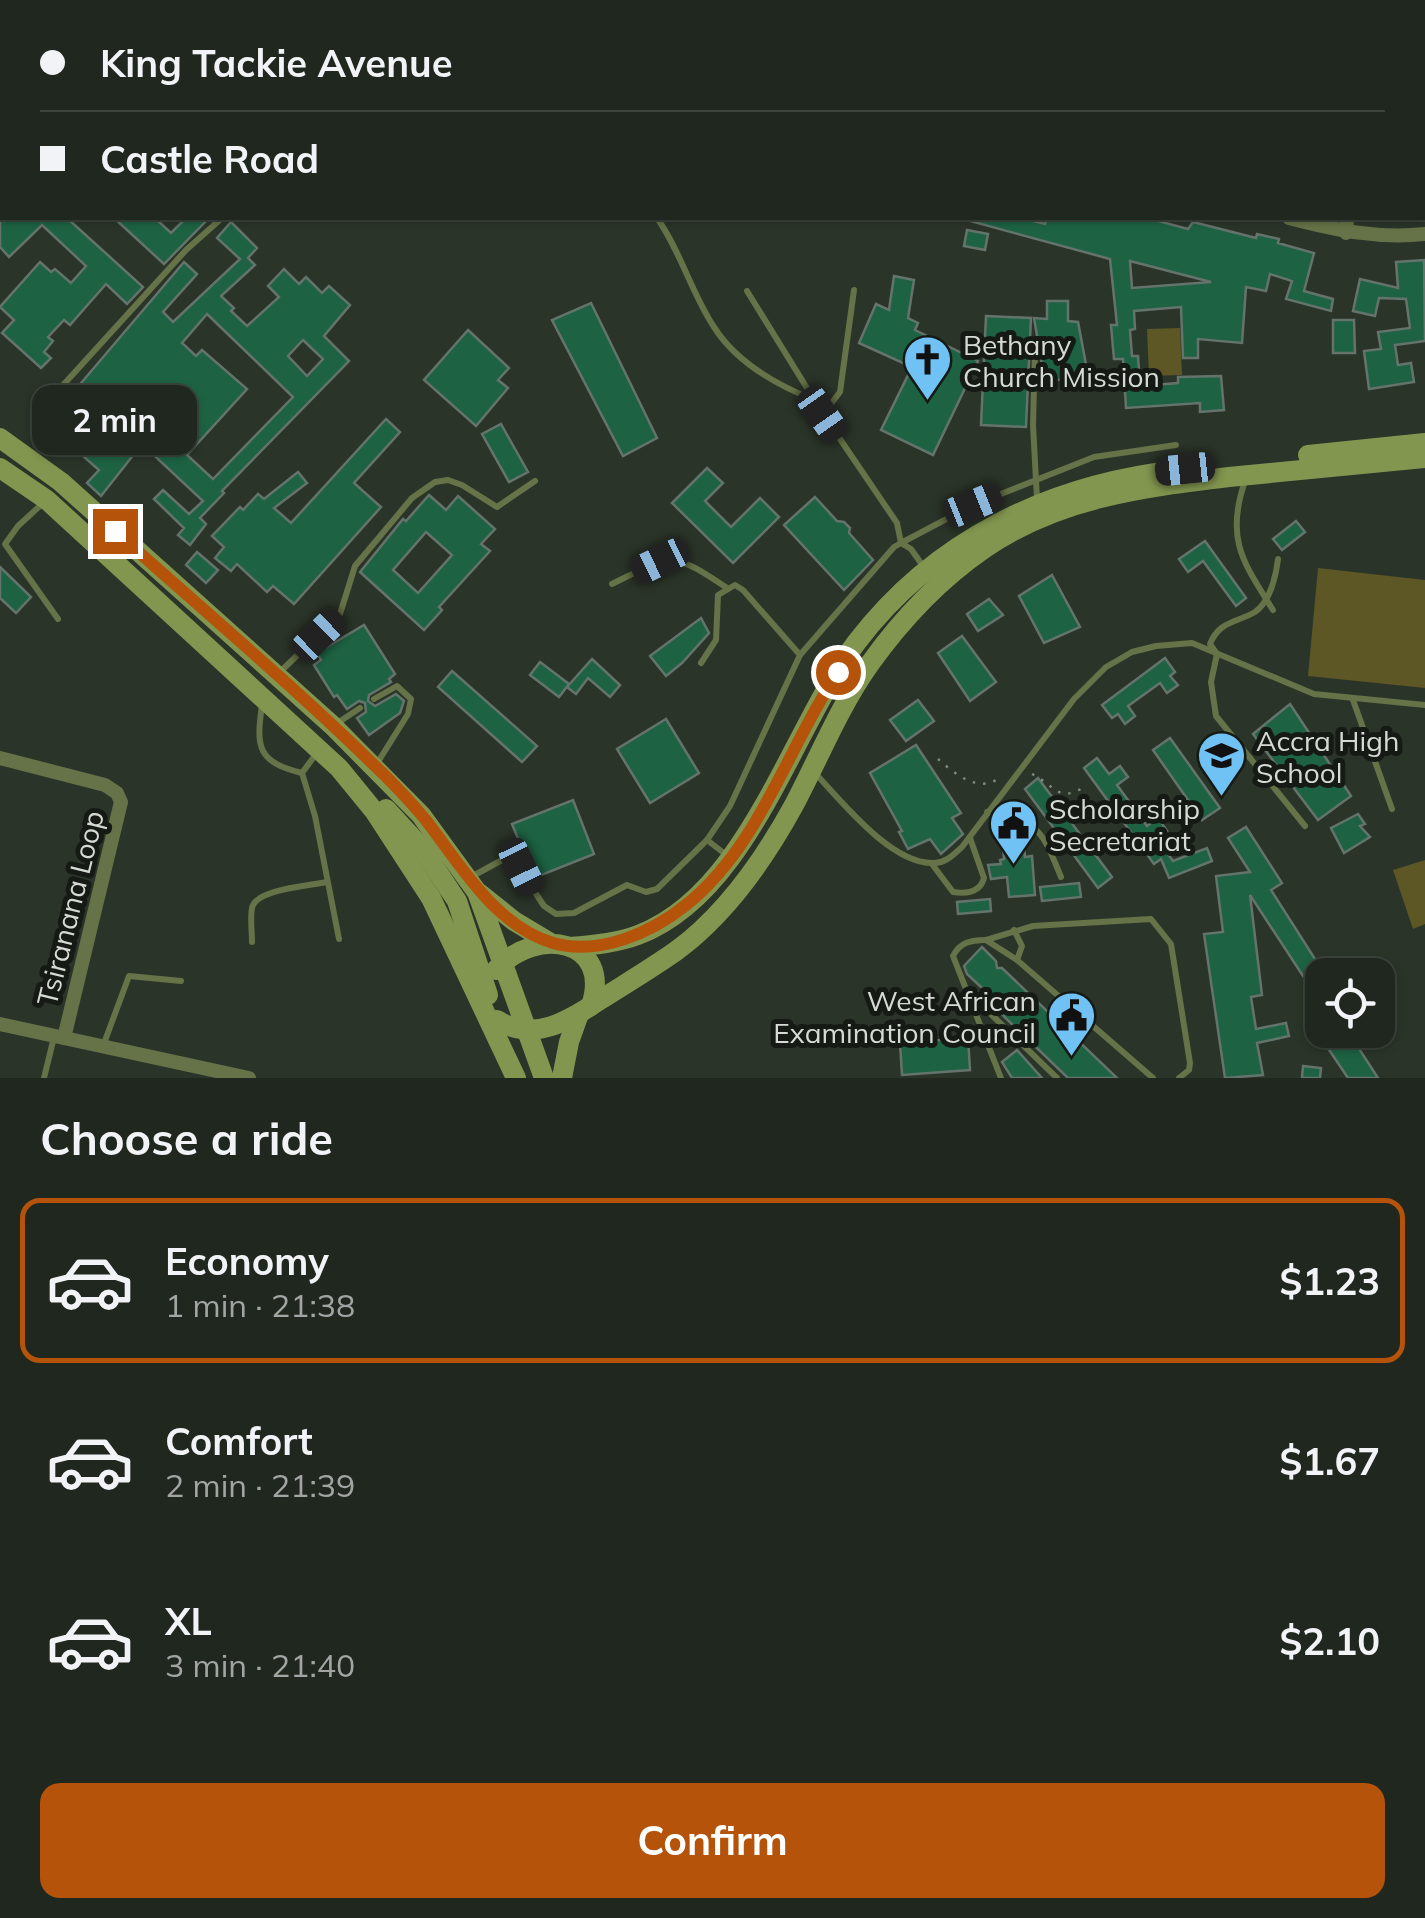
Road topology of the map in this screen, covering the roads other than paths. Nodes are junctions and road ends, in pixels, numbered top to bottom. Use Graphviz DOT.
graph roads {
  1 [pos="220,220"];
  2 [pos="658,220"];
  3 [pos="1305,220"];
  4 [pos="1346,225"];
  5 [pos="1425,234"];
  6 [pos="854,290"];
  7 [pos="747,291"];
  8 [pos="1034,350"];
  9 [pos="55,394"];
  10 [pos="813,400"];
  11 [pos="822,414"];
  12 [pos="1,440"];
  13 [pos="1425,443"];
  14 [pos="1176,445"];
  15 [pos="1425,458"];
  16 [pos="0,468"];
  17 [pos="1247,475"];
  18 [pos="1034,480"];
  19 [pos="535,481"];
  20 [pos="46,500"];
  21 [pos="1037,502"];
  22 [pos="901,543"];
  23 [pos="1278,560"];
  24 [pos="926,570"];
  25 [pos="612,584"];
  26 [pos="726,588"];
  27 [pos="1266,598"];
  28 [pos="1273,610"];
  29 [pos="58,619"];
  30 [pos="1217,654"];
  31 [pos="800,655"];
  32 [pos="701,663"];
  33 [pos="277,676"];
  34 [pos="263,697"];
  35 [pos="374,699"];
  36 [pos="1353,700"];
  37 [pos="1425,705"];
  38 [pos="360,708"];
  39 [pos="333,726"];
  40 [pos="319,750"];
  41 [pos="0,758"];
  42 [pos="376,766"];
  43 [pos="339,768"];
  44 [pos="811,768"];
  45 [pos="302,773"];
  46 [pos="1392,809"];
  47 [pos="987,812"];
  48 [pos="1305,826"];
  49 [pos="970,838"];
  50 [pos="708,840"];
  51 [pos="730,858"];
  52 [pos="932,864"];
  53 [pos="1060,877"];
  54 [pos="327,882"];
  55 [pos="474,885"];
  56 [pos="1014,930"];
  57 [pos="339,939"];
  58 [pos="986,940"];
  59 [pos="252,942"];
  60 [pos="549,942"];
  61 [pos="571,947"];
  62 [pos="1016,960"];
  63 [pos="503,963"];
  64 [pos="181,981"];
  65 [pos="486,989"];
  66 [pos="964,989"];
  67 [pos="585,1010"];
  68 [pos="497,1020"];
  69 [pos="0,1024"];
  70 [pos="527,1031"];
  71 [pos="59,1037"];
  72 [pos="103,1047"];
  73 [pos="44,1078"];
  74 [pos="249,1078"];
  75 [pos="516,1078"];
  76 [pos="544,1078"];
  77 [pos="562,1078"];
  78 [pos="1001,1078"];
  79 [pos="1056,1078"];
  80 [pos="1153,1078"];
  81 [pos="1179,1078"];
  1 -- 9 [label="lane"];
  2 -- 10 [label="lane"];
  3 -- 4 [label="street"];
  4 -- 5 [label="street"];
  6 -- 11 [label="lane"];
  7 -- 10 [label="lane"];
  8 -- 18 [label="lane"];
  10 -- 11 [label="lane"];
  11 -- 22 [label="lane"];
  12 -- 33 [label="main road"];
  13 -- 21 [label="main road"];
  14 -- 18 [label="lane"];
  15 -- 17 [label="main road"];
  16 -- 20 [label="main road"];
  17 -- 27 [label="lane"];
  17 -- 44 [label="main road"];
  18 -- 21 [label="lane"];
  18 -- 22 [label="lane"];
  19 -- 33 [label="lane"];
  20 -- 29 [label="lane"];
  20 -- 34 [label="main road"];
  21 -- 24 [label="main road"];
  22 -- 24 [label="lane"];
  22 -- 31 [label="lane"];
  23 -- 27 [label="lane"];
  24 -- 51 [label="main road"];
  25 -- 26 [label="lane"];
  26 -- 31 [label="lane"];
  26 -- 32 [label="lane"];
  27 -- 28 [label="lane"];
  27 -- 30 [label="lane"];
  30 -- 36 [label="lane"];
  30 -- 47 [label="lane"];
  30 -- 48 [label="lane"];
  31 -- 50 [label="lane"];
  33 -- 39 [label="main road"];
  34 -- 40 [label="main road"];
  34 -- 45 [label="lane"];
  35 -- 42 [label="lane"];
  36 -- 37 [label="lane"];
  36 -- 46 [label="lane"];
  38 -- 39 [label="lane"];
  39 -- 42 [label="main road"];
  40 -- 43 [label="main road"];
  40 -- 45 [label="lane"];
  41 -- 71 [label="street, Tsiranana Loop"];
  42 -- 55 [label="main road"];
  43 -- 65 [label="main road"];
  43 -- 75 [label="main road"];
  44 -- 52 [label="lane"];
  44 -- 67 [label="main road"];
  45 -- 54 [label="lane"];
  47 -- 49 [label="lane"];
  47 -- 53 [label="lane"];
  49 -- 52 [label="lane"];
  49 -- 52 [label="lane"];
  50 -- 51 [label="lane"];
  50 -- 55 [label="lane"];
  51 -- 61 [label="main road"];
  54 -- 57 [label="lane"];
  54 -- 59 [label="lane"];
  55 -- 60 [label="main road"];
  55 -- 63 [label="main road"];
  56 -- 58 [label="lane"];
  56 -- 62 [label="lane"];
  56 -- 81 [label="lane"];
  58 -- 62 [label="lane"];
  58 -- 66 [label="lane"];
  60 -- 61 [label="main road"];
  60 -- 63 [label="main road"];
  61 -- 67 [label="main road"];
  62 -- 80 [label="lane"];
  63 -- 65 [label="main road"];
  63 -- 70 [label="main road"];
  64 -- 72 [label="lane"];
  65 -- 68 [label="main road"];
  66 -- 78 [label="lane"];
  66 -- 79 [label="lane"];
  67 -- 70 [label="main road"];
  67 -- 77 [label="main road"];
  68 -- 70 [label="main road"];
  68 -- 75 [label="main road"];
  69 -- 71 [label="street"];
  70 -- 76 [label="main road"];
  71 -- 72 [label="street"];
  71 -- 73 [label="lane"];
  72 -- 74 [label="street"];
}
